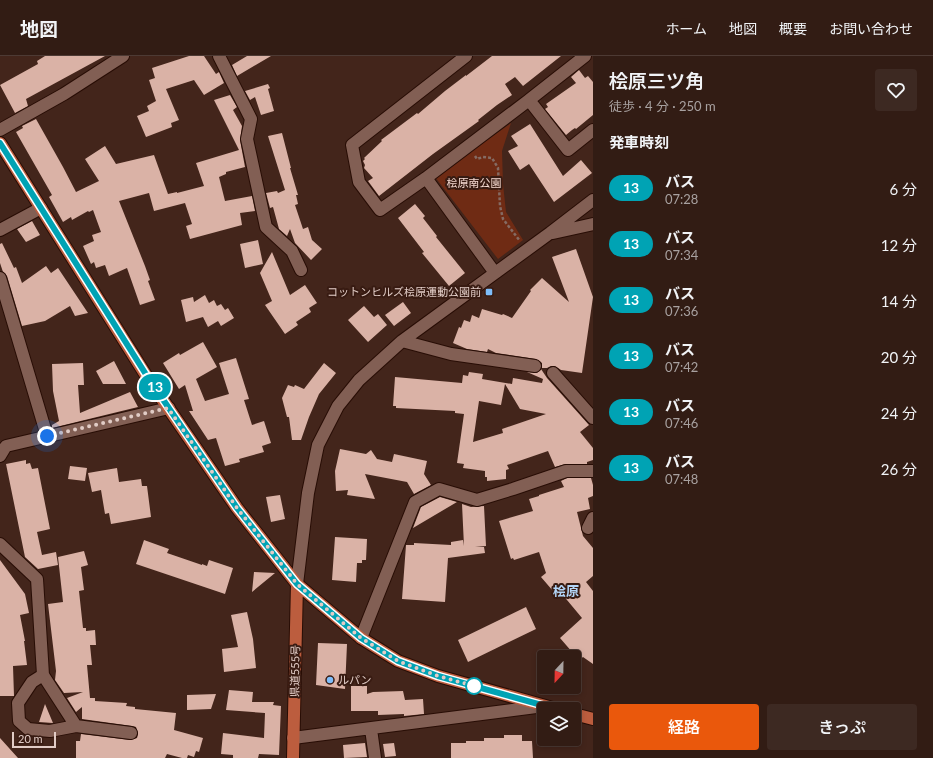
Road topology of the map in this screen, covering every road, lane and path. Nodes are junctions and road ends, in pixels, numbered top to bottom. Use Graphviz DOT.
graph roads {
  1 [pos="123,56"];
  2 [pos="218,56"];
  3 [pos="466,56"];
  4 [pos="585,56"];
  5 [pos="529,100"];
  6 [pos="0,130"];
  7 [pos="593,130"];
  8 [pos="0,143"];
  9 [pos="477,159"];
  10 [pos="426,178"];
  11 [pos="593,200"];
  12 [pos="41,208"];
  13 [pos="593,224"];
  14 [pos="0,230"];
  15 [pos="550,233"];
  16 [pos="527,250"];
  17 [pos="301,270"];
  18 [pos="495,273"];
  19 [pos="0,278"];
  20 [pos="402,341"];
  21 [pos="535,366"];
  22 [pos="553,373"];
  23 [pos="168,408"];
  24 [pos="593,418"];
  25 [pos="47,436"];
  26 [pos="0,456"];
  27 [pos="593,472"];
  28 [pos="0,544"];
  29 [pos="297,584"];
  30 [pos="361,638"];
  31 [pos="42,675"];
  32 [pos="537,704"];
  33 [pos="537,707"];
  34 [pos="581,716"];
  35 [pos="593,719"];
  36 [pos="76,726"];
  37 [pos="371,728"];
  38 [pos="131,733"];
  39 [pos="293,738"];
  40 [pos="293,758"];
  41 [pos="375,758"];
  1 -- 6 [label="street"];
  2 -- 17 [label="street"];
  3 -- 10 [label="street"];
  4 -- 5 [label="street"];
  5 -- 7 [label="street"];
  5 -- 10 [label="street"];
  8 -- 12 [label="main road"];
  9 -- 16 [label="path"];
  10 -- 18 [label="street"];
  11 -- 15 [label="street"];
  12 -- 14 [label="street"];
  12 -- 23 [label="main road"];
  13 -- 15 [label="street"];
  15 -- 16 [label="street"];
  16 -- 18 [label="street"];
  18 -- 20 [label="street"];
  19 -- 25 [label="street"];
  20 -- 21 [label="street"];
  20 -- 29 [label="street"];
  22 -- 24 [label="street"];
  23 -- 25 [label="street"];
  23 -- 29 [label="main road"];
  25 -- 26 [label="street"];
  27 -- 30 [label="street"];
  28 -- 31 [label="street"];
  29 -- 30 [label="main road"];
  29 -- 39 [label="main road, 県道555号"];
  30 -- 32 [label="main road"];
  31 -- 36 [label="street"];
  31 -- 36 [label="street"];
  33 -- 37 [label="street"];
  34 -- 35 [label="main road"];
  36 -- 38 [label="street"];
  37 -- 39 [label="street"];
  37 -- 41 [label="street"];
  39 -- 40 [label="main road, 県道555号"];
}
